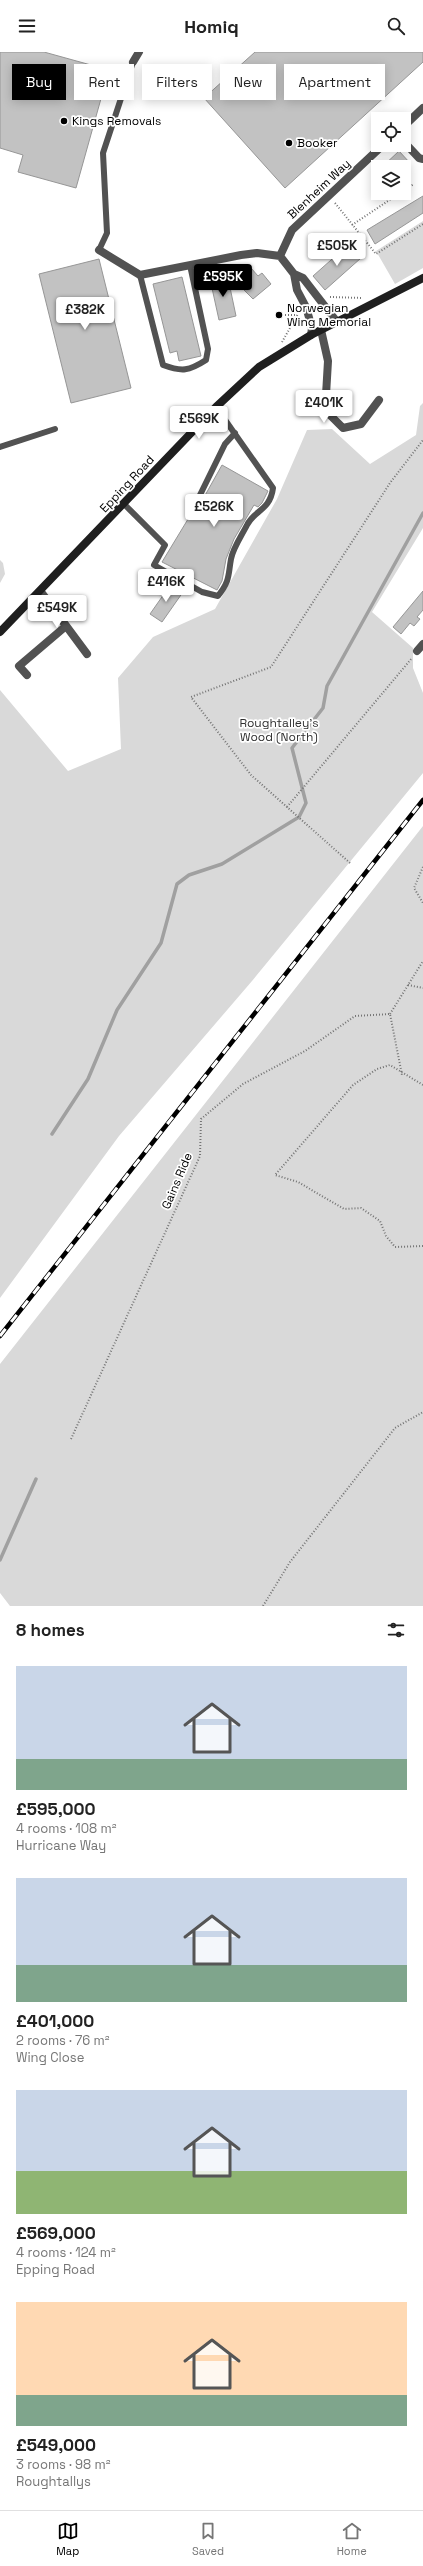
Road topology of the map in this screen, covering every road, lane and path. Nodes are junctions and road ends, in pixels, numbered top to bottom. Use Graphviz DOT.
graph roads {
  1 [pos="139,52"];
  2 [pos="133,62"];
  3 [pos="423,108"];
  4 [pos="411,119"];
  5 [pos="411,149"];
  6 [pos="376,152"];
  7 [pos="423,159"];
  8 [pos="414,184"];
  9 [pos="411,186"];
  10 [pos="329,196"];
  11 [pos="390,200"];
  12 [pos="423,224"];
  13 [pos="352,225"];
  14 [pos="99,250"];
  15 [pos="280,256"];
  16 [pos="190,265"];
  17 [pos="294,274"];
  18 [pos="140,275"];
  19 [pos="423,278"];
  20 [pos="324,297"];
  21 [pos="370,298"];
  22 [pos="300,310"];
  23 [pos="282,315"];
  24 [pos="297,315"];
  25 [pos="337,322"];
  26 [pos="321,330"];
  27 [pos="311,335"];
  28 [pos="280,344"];
  29 [pos="379,400"];
  30 [pos="216,407"];
  31 [pos="55,429"];
  32 [pos="235,433"];
  33 [pos="423,440"];
  34 [pos="0,447"];
  35 [pos="199,497"];
  36 [pos="124,504"];
  37 [pos="41,592"];
  38 [pos="66,626"];
  39 [pos="0,632"];
  40 [pos="423,644"];
  41 [pos="417,651"];
  42 [pos="87,654"];
  43 [pos="27,675"];
  44 [pos="287,807"];
  45 [pos="350,863"];
  46 [pos="423,867"];
  47 [pos="423,903"];
  48 [pos="423,961"];
  49 [pos="408,985"];
  50 [pos="423,988"];
  51 [pos="390,1014"];
  52 [pos="402,1075"];
  53 [pos="423,1085"];
  54 [pos="423,1246"];
  55 [pos="423,1412"];
  56 [pos="71,1439"];
  57 [pos="263,1606"];
  1 -- 2 [label="street"];
  2 -- 14 [label="lane"];
  3 -- 4 [label="street"];
  5 -- 7 [label="street"];
  6 -- 10 [label="street, Blenheim Way"];
  8 -- 9 [label="path"];
  10 -- 13 [label="path"];
  10 -- 15 [label="street, Blenheim Way"];
  11 -- 13 [label="path"];
  12 -- 13 [label="path"];
  14 -- 18 [label="street"];
  15 -- 16 [label="street"];
  15 -- 17 [label="street"];
  16 -- 18 [label="street"];
  16 -- 18 [label="lane"];
  17 -- 25 [label="street"];
  17 -- 27 [label="street"];
  19 -- 25 [label="main road, Epping Road"];
  20 -- 21 [label="path"];
  22 -- 24 [label="path"];
  23 -- 24 [label="path"];
  24 -- 28 [label="path"];
  25 -- 26 [label="main road, Epping Road"];
  26 -- 27 [label="main road, Epping Road"];
  26 -- 29 [label="street"];
  27 -- 30 [label="main road, Epping Road"];
  30 -- 32 [label="lane"];
  30 -- 36 [label="main road, Epping Road"];
  31 -- 34 [label="lane"];
  32 -- 35 [label="lane"];
  32 -- 36 [label="lane"];
  33 -- 44 [label="path"];
  36 -- 37 [label="main road, Epping Road"];
  37 -- 38 [label="street"];
  37 -- 39 [label="main road, Epping Road"];
  38 -- 42 [label="street"];
  38 -- 43 [label="street"];
  40 -- 41 [label="street"];
  41 -- 44 [label="path"];
  44 -- 45 [label="path"];
  46 -- 47 [label="path"];
  48 -- 49 [label="path"];
  49 -- 50 [label="path"];
  49 -- 51 [label="path"];
  51 -- 52 [label="path"];
  51 -- 56 [label="path, Gains Ride"];
  52 -- 53 [label="path"];
  52 -- 54 [label="path"];
  55 -- 57 [label="path"];
}
